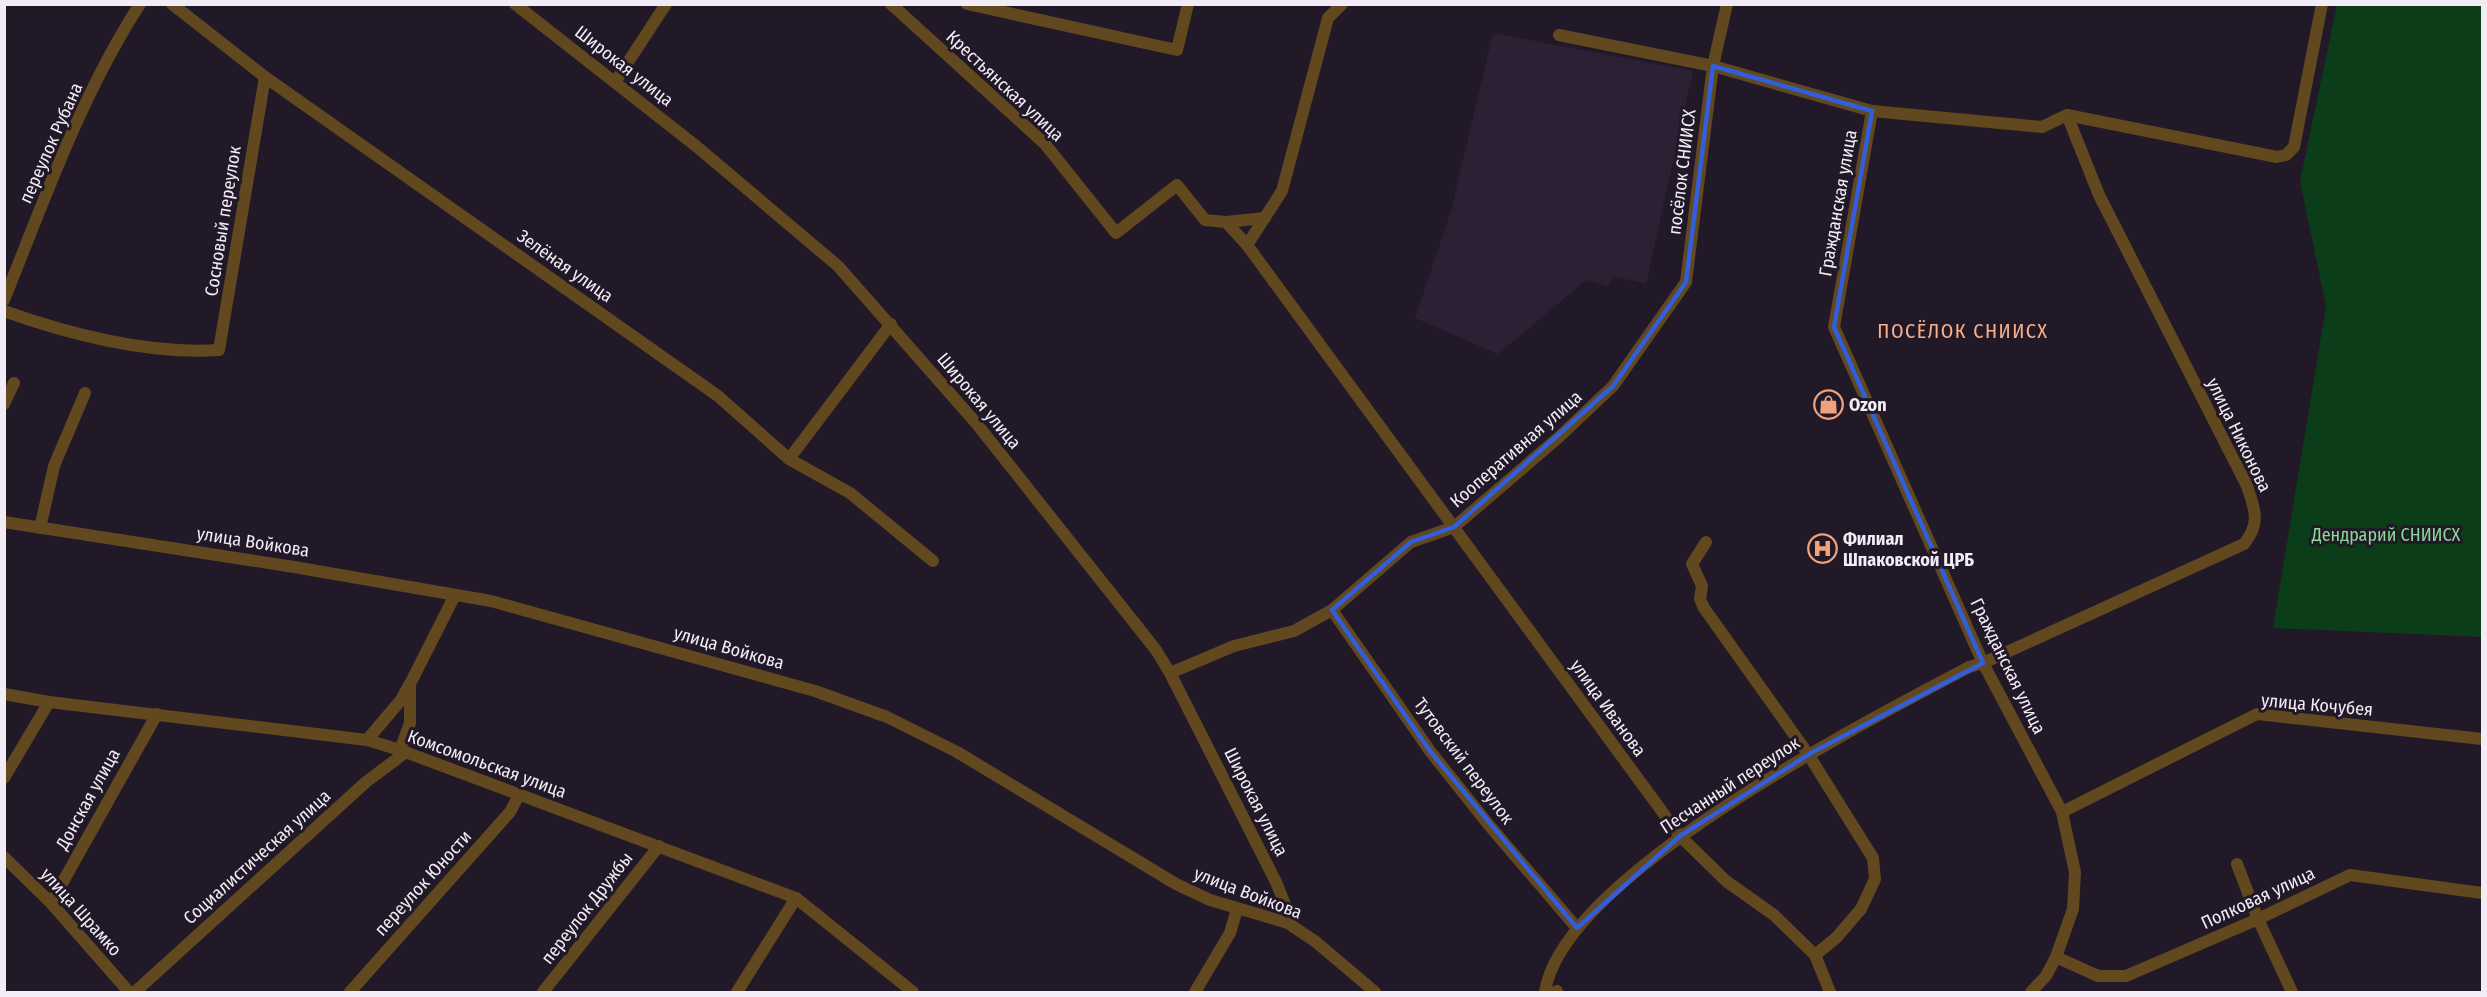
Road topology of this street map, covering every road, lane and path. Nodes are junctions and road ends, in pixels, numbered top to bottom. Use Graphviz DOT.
graph roads {
  1 [pos="140,4"];
  2 [pos="172,4"];
  3 [pos="515,4"];
  4 [pos="666,4"];
  5 [pos="891,4"];
  6 [pos="967,4"];
  7 [pos="1188,4"];
  8 [pos="1342,4"];
  9 [pos="1727,4"];
  10 [pos="2322,4"];
  11 [pos="1559,35"];
  12 [pos="1713,66"];
  13 [pos="265,77"];
  14 [pos="615,82"];
  15 [pos="1872,111"];
  16 [pos="2067,115"];
  17 [pos="1265,218"];
  18 [pos="1226,222"];
  19 [pos="1247,245"];
  20 [pos="1686,282"];
  21 [pos="4,300"];
  22 [pos="4,311"];
  23 [pos="891,324"];
  24 [pos="14,382"];
  25 [pos="85,393"];
  26 [pos="4,404"];
  27 [pos="789,459"];
  28 [pos="4,522"];
  29 [pos="1454,527"];
  30 [pos="40,528"];
  31 [pos="1706,542"];
  32 [pos="933,561"];
  33 [pos="455,595"];
  34 [pos="1332,610"];
  35 [pos="1983,663"];
  36 [pos="1170,673"];
  37 [pos="410,684"];
  38 [pos="4,694"];
  39 [pos="49,702"];
  40 [pos="156,714"];
  41 [pos="2482,739"];
  42 [pos="371,741"];
  43 [pos="403,751"];
  44 [pos="1808,754"];
  45 [pos="379,772"];
  46 [pos="4,778"];
  47 [pos="519,795"];
  48 [pos="2062,812"];
  49 [pos="1680,836"];
  50 [pos="658,846"];
  51 [pos="4,857"];
  52 [pos="2237,864"];
  53 [pos="2482,893"];
  54 [pos="796,898"];
  55 [pos="51,903"];
  56 [pos="1238,909"];
  57 [pos="2258,919"];
  58 [pos="1288,924"];
  59 [pos="1577,928"];
  60 [pos="1815,955"];
  61 [pos="2056,957"];
  62 [pos="1552,992"];
  63 [pos="129,993"];
  64 [pos="135,993"];
  65 [pos="350,993"];
  66 [pos="543,993"];
  67 [pos="737,993"];
  68 [pos="913,993"];
  69 [pos="1196,993"];
  70 [pos="1375,993"];
  71 [pos="1830,993"];
  72 [pos="2031,993"];
  73 [pos="2292,993"];
  1 -- 21 [label="street, переулок Рубана"];
  2 -- 13 [label="street, Зелёная улица"];
  3 -- 14 [label="street, Широкая улица"];
  4 -- 14 [label="street"];
  5 -- 18 [label="street, Крестьянская улица"];
  6 -- 7 [label="street"];
  8 -- 17 [label="street"];
  9 -- 12 [label="street, посёлок СНИИСХ"];
  10 -- 16 [label="street"];
  11 -- 12 [label="street"];
  12 -- 15 [label="street"];
  12 -- 20 [label="street, посёлок СНИИСХ"];
  13 -- 22 [label="street, Сосновый переулок"];
  13 -- 27 [label="street, Зелёная улица"];
  14 -- 23 [label="street, Широкая улица"];
  15 -- 16 [label="street"];
  15 -- 35 [label="street, Гражданская улица"];
  16 -- 35 [label="street, улица Никонова"];
  17 -- 18 [label="street"];
  17 -- 19 [label="street"];
  18 -- 19 [label="street, улица Иванова"];
  19 -- 29 [label="street, улица Иванова"];
  20 -- 29 [label="street, Кооперативная улица"];
  23 -- 27 [label="street"];
  23 -- 36 [label="street, Широкая улица"];
  24 -- 26 [label="street"];
  25 -- 30 [label="street"];
  27 -- 32 [label="street, Зелёная улица"];
  28 -- 30 [label="street, улица Войкова"];
  29 -- 34 [label="street, Кооперативная улица"];
  29 -- 49 [label="street, улица Иванова"];
  30 -- 33 [label="street, улица Войкова"];
  31 -- 44 [label="street"];
  33 -- 37 [label="street"];
  33 -- 56 [label="street, улица Войкова"];
  34 -- 36 [label="street, Кооперативная улица"];
  34 -- 59 [label="street, Тутовский переулок"];
  35 -- 44 [label="street, Песчанный переулок"];
  35 -- 48 [label="street, Гражданская улица"];
  36 -- 58 [label="street, Широкая улица"];
  37 -- 42 [label="street"];
  37 -- 43 [label="street"];
  38 -- 39 [label="street, Комсомольская улица"];
  39 -- 40 [label="street, Комсомольская улица"];
  39 -- 46 [label="street"];
  40 -- 42 [label="street, Комсомольская улица"];
  40 -- 55 [label="street, Донская улица"];
  41 -- 48 [label="street, улица Кочубея"];
  42 -- 43 [label="street, Комсомольская улица"];
  42 -- 45 [label="street"];
  43 -- 45 [label="street, Социалистическая улица"];
  43 -- 47 [label="street, Комсомольская улица"];
  44 -- 49 [label="street, Песчанный переулок"];
  44 -- 60 [label="street"];
  45 -- 64 [label="street, Социалистическая улица"];
  47 -- 50 [label="street, Комсомольская улица"];
  47 -- 65 [label="street, переулок Юности"];
  48 -- 61 [label="street, Гражданская улица"];
  49 -- 59 [label="street, Песчанный переулок"];
  49 -- 60 [label="street, улица Иванова"];
  50 -- 54 [label="street, Комсомольская улица"];
  50 -- 66 [label="street, переулок Дружбы"];
  51 -- 55 [label="street, улица Шрамко"];
  52 -- 57 [label="street"];
  53 -- 57 [label="street, Полковая улица"];
  54 -- 67 [label="street"];
  54 -- 68 [label="street, Комсомольская улица"];
  55 -- 63 [label="street, улица Шрамко"];
  56 -- 58 [label="street, улица Войкова"];
  56 -- 69 [label="street"];
  57 -- 61 [label="street, Полковая улица"];
  57 -- 73 [label="street"];
  58 -- 70 [label="street, улица Войкова"];
  59 -- 62 [label="street, Песчанный переулок"];
  60 -- 71 [label="street, улица Иванова"];
  61 -- 72 [label="street, Гражданская улица"];
}
